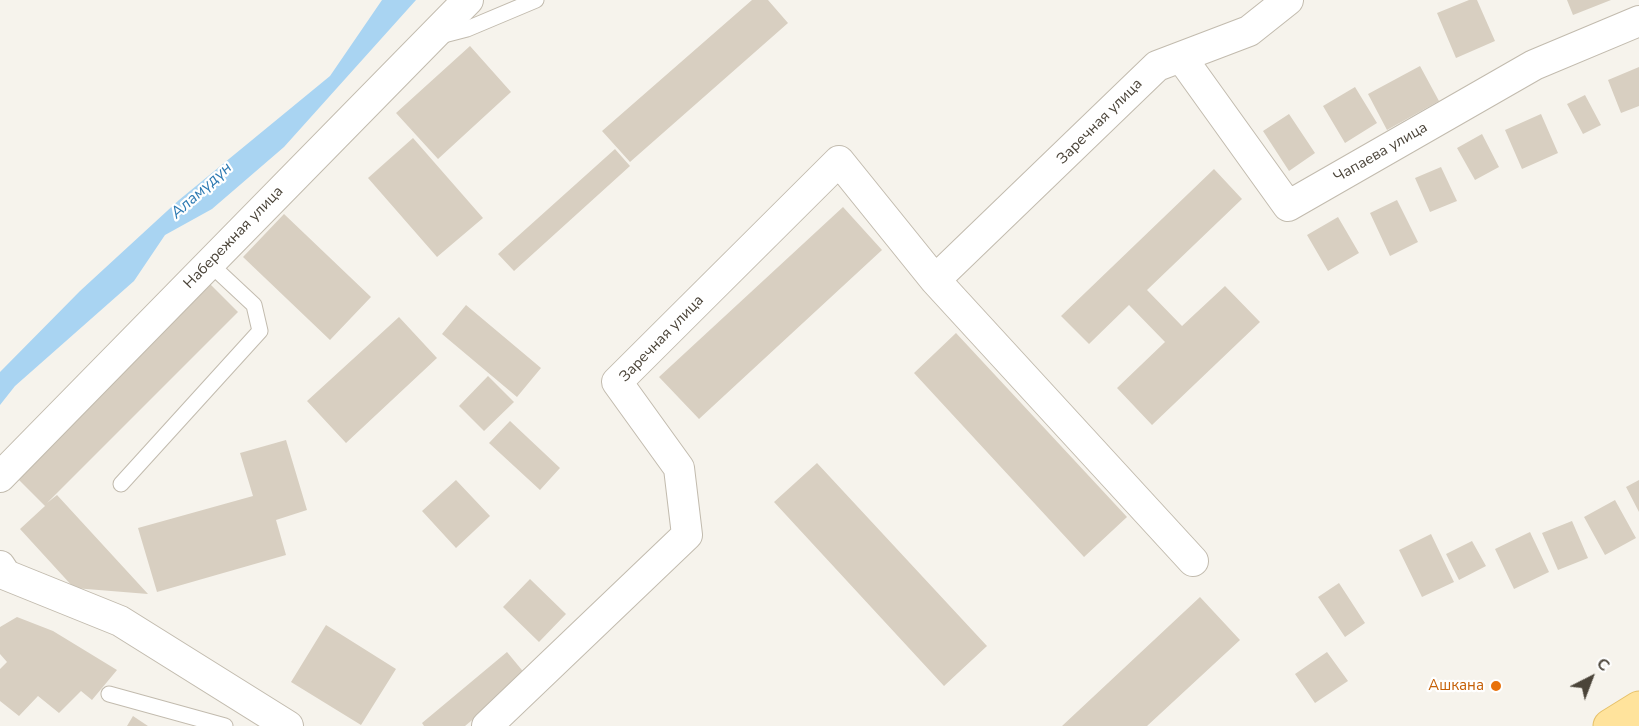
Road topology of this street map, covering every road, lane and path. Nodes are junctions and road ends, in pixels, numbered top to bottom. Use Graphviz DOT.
graph roads {
  1 [pos="468,0"];
  2 [pos="536,0"];
  3 [pos="1288,0"];
  4 [pos="1639,21"];
  5 [pos="431,38"];
  6 [pos="1181,57"];
  7 [pos="209,264"];
  8 [pos="935,280"];
  9 [pos="0,477"];
  10 [pos="121,484"];
  11 [pos="1193,561"];
  12 [pos="2,573"];
  13 [pos="109,694"];
  14 [pos="1639,708"];
  15 [pos="497,722"];
  16 [pos="225,726"];
  17 [pos="286,726"];
  18 [pos="1610,726"];
  1 -- 5 [label="street, Набережная улица"];
  2 -- 5 [label="lane"];
  3 -- 6 [label="street, Заречная улица"];
  4 -- 6 [label="street, Чапаева улица"];
  5 -- 7 [label="street, Набережная улица"];
  6 -- 8 [label="street, Заречная улица"];
  7 -- 9 [label="street, Набережная улица"];
  7 -- 10 [label="lane"];
  8 -- 11 [label="street, Заречная улица"];
  8 -- 15 [label="street, Заречная улица"];
  12 -- 17 [label="street"];
  13 -- 16 [label="lane"];
  14 -- 18 [label="main road"];
}
